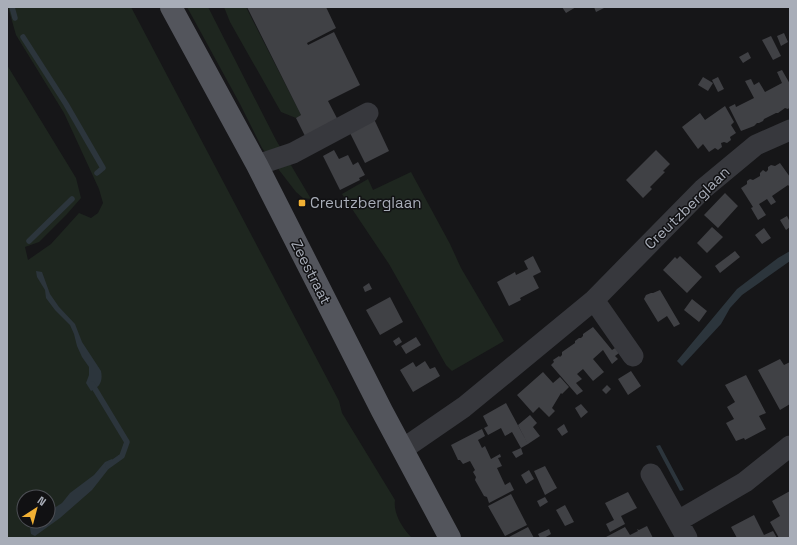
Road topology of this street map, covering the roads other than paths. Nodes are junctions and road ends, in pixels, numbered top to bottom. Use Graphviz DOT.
graph roads {
  1 [pos="171,7"];
  2 [pos="368,113"];
  3 [pos="790,130"];
  4 [pos="257,165"];
  5 [pos="594,300"];
  6 [pos="633,356"];
  7 [pos="790,446"];
  8 [pos="403,449"];
  9 [pos="651,474"];
  10 [pos="682,530"];
  11 [pos="450,538"];
  1 -- 4 [label="main road, Zeestraat"];
  2 -- 4 [label="street"];
  3 -- 5 [label="street, Creutzberglaan"];
  4 -- 8 [label="main road, Zeestraat"];
  5 -- 6 [label="street"];
  5 -- 8 [label="street, Creutzberglaan"];
  7 -- 10 [label="street"];
  8 -- 11 [label="main road, Zeestraat"];
  9 -- 10 [label="street"];
}
